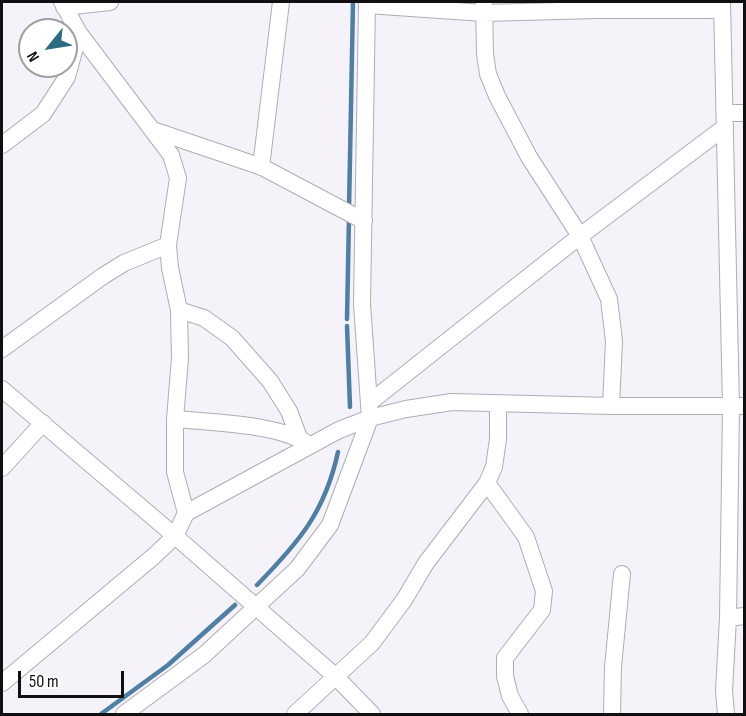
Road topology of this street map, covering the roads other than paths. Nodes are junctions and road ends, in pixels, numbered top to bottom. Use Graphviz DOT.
graph roads {
  1 [pos="110,2"];
  2 [pos="280,2"];
  3 [pos="367,3"];
  4 [pos="63,4"];
  5 [pos="722,6"];
  6 [pos="484,7"];
  7 [pos="79,33"];
  8 [pos="744,113"];
  9 [pos="725,120"];
  10 [pos="153,129"];
  11 [pos="2,146"];
  12 [pos="261,167"];
  13 [pos="363,221"];
  14 [pos="580,236"];
  15 [pos="168,244"];
  16 [pos="179,310"];
  17 [pos="2,349"];
  18 [pos="2,389"];
  19 [pos="498,404"];
  20 [pos="611,406"];
  21 [pos="738,406"];
  22 [pos="369,410"];
  23 [pos="175,419"];
  24 [pos="43,423"];
  25 [pos="305,442"];
  26 [pos="2,468"];
  27 [pos="487,483"];
  28 [pos="186,513"];
  29 [pos="175,536"];
  30 [pos="622,574"];
  31 [pos="256,607"];
  32 [pos="736,617"];
  33 [pos="335,676"];
  34 [pos="2,683"];
  35 [pos="124,714"];
  36 [pos="295,714"];
  37 [pos="372,714"];
  38 [pos="520,714"];
  39 [pos="612,714"];
  40 [pos="726,714"];
  1 -- 4 [label="street"];
  2 -- 12 [label="street"];
  3 -- 6 [label="street"];
  3 -- 13 [label="street"];
  4 -- 7 [label="street"];
  5 -- 6 [label="street"];
  5 -- 9 [label="street"];
  6 -- 14 [label="street"];
  7 -- 10 [label="street"];
  7 -- 11 [label="street"];
  8 -- 9 [label="street"];
  9 -- 14 [label="street"];
  9 -- 21 [label="street"];
  10 -- 12 [label="street"];
  10 -- 15 [label="street"];
  12 -- 13 [label="street"];
  13 -- 22 [label="street"];
  14 -- 20 [label="street"];
  14 -- 22 [label="street"];
  15 -- 16 [label="street"];
  15 -- 17 [label="street"];
  16 -- 23 [label="street"];
  16 -- 25 [label="street"];
  18 -- 24 [label="street"];
  19 -- 20 [label="street"];
  19 -- 22 [label="street"];
  19 -- 27 [label="street"];
  20 -- 21 [label="street"];
  21 -- 32 [label="street"];
  22 -- 25 [label="street"];
  22 -- 31 [label="street"];
  23 -- 25 [label="street"];
  23 -- 28 [label="street"];
  24 -- 26 [label="street"];
  24 -- 29 [label="street"];
  25 -- 28 [label="street"];
  27 -- 33 [label="street"];
  27 -- 38 [label="street"];
  28 -- 29 [label="street"];
  29 -- 31 [label="street"];
  29 -- 34 [label="street"];
  30 -- 39 [label="street"];
  31 -- 33 [label="street"];
  31 -- 35 [label="street"];
  32 -- 40 [label="street"];
  33 -- 36 [label="street"];
  33 -- 37 [label="street"];
}
